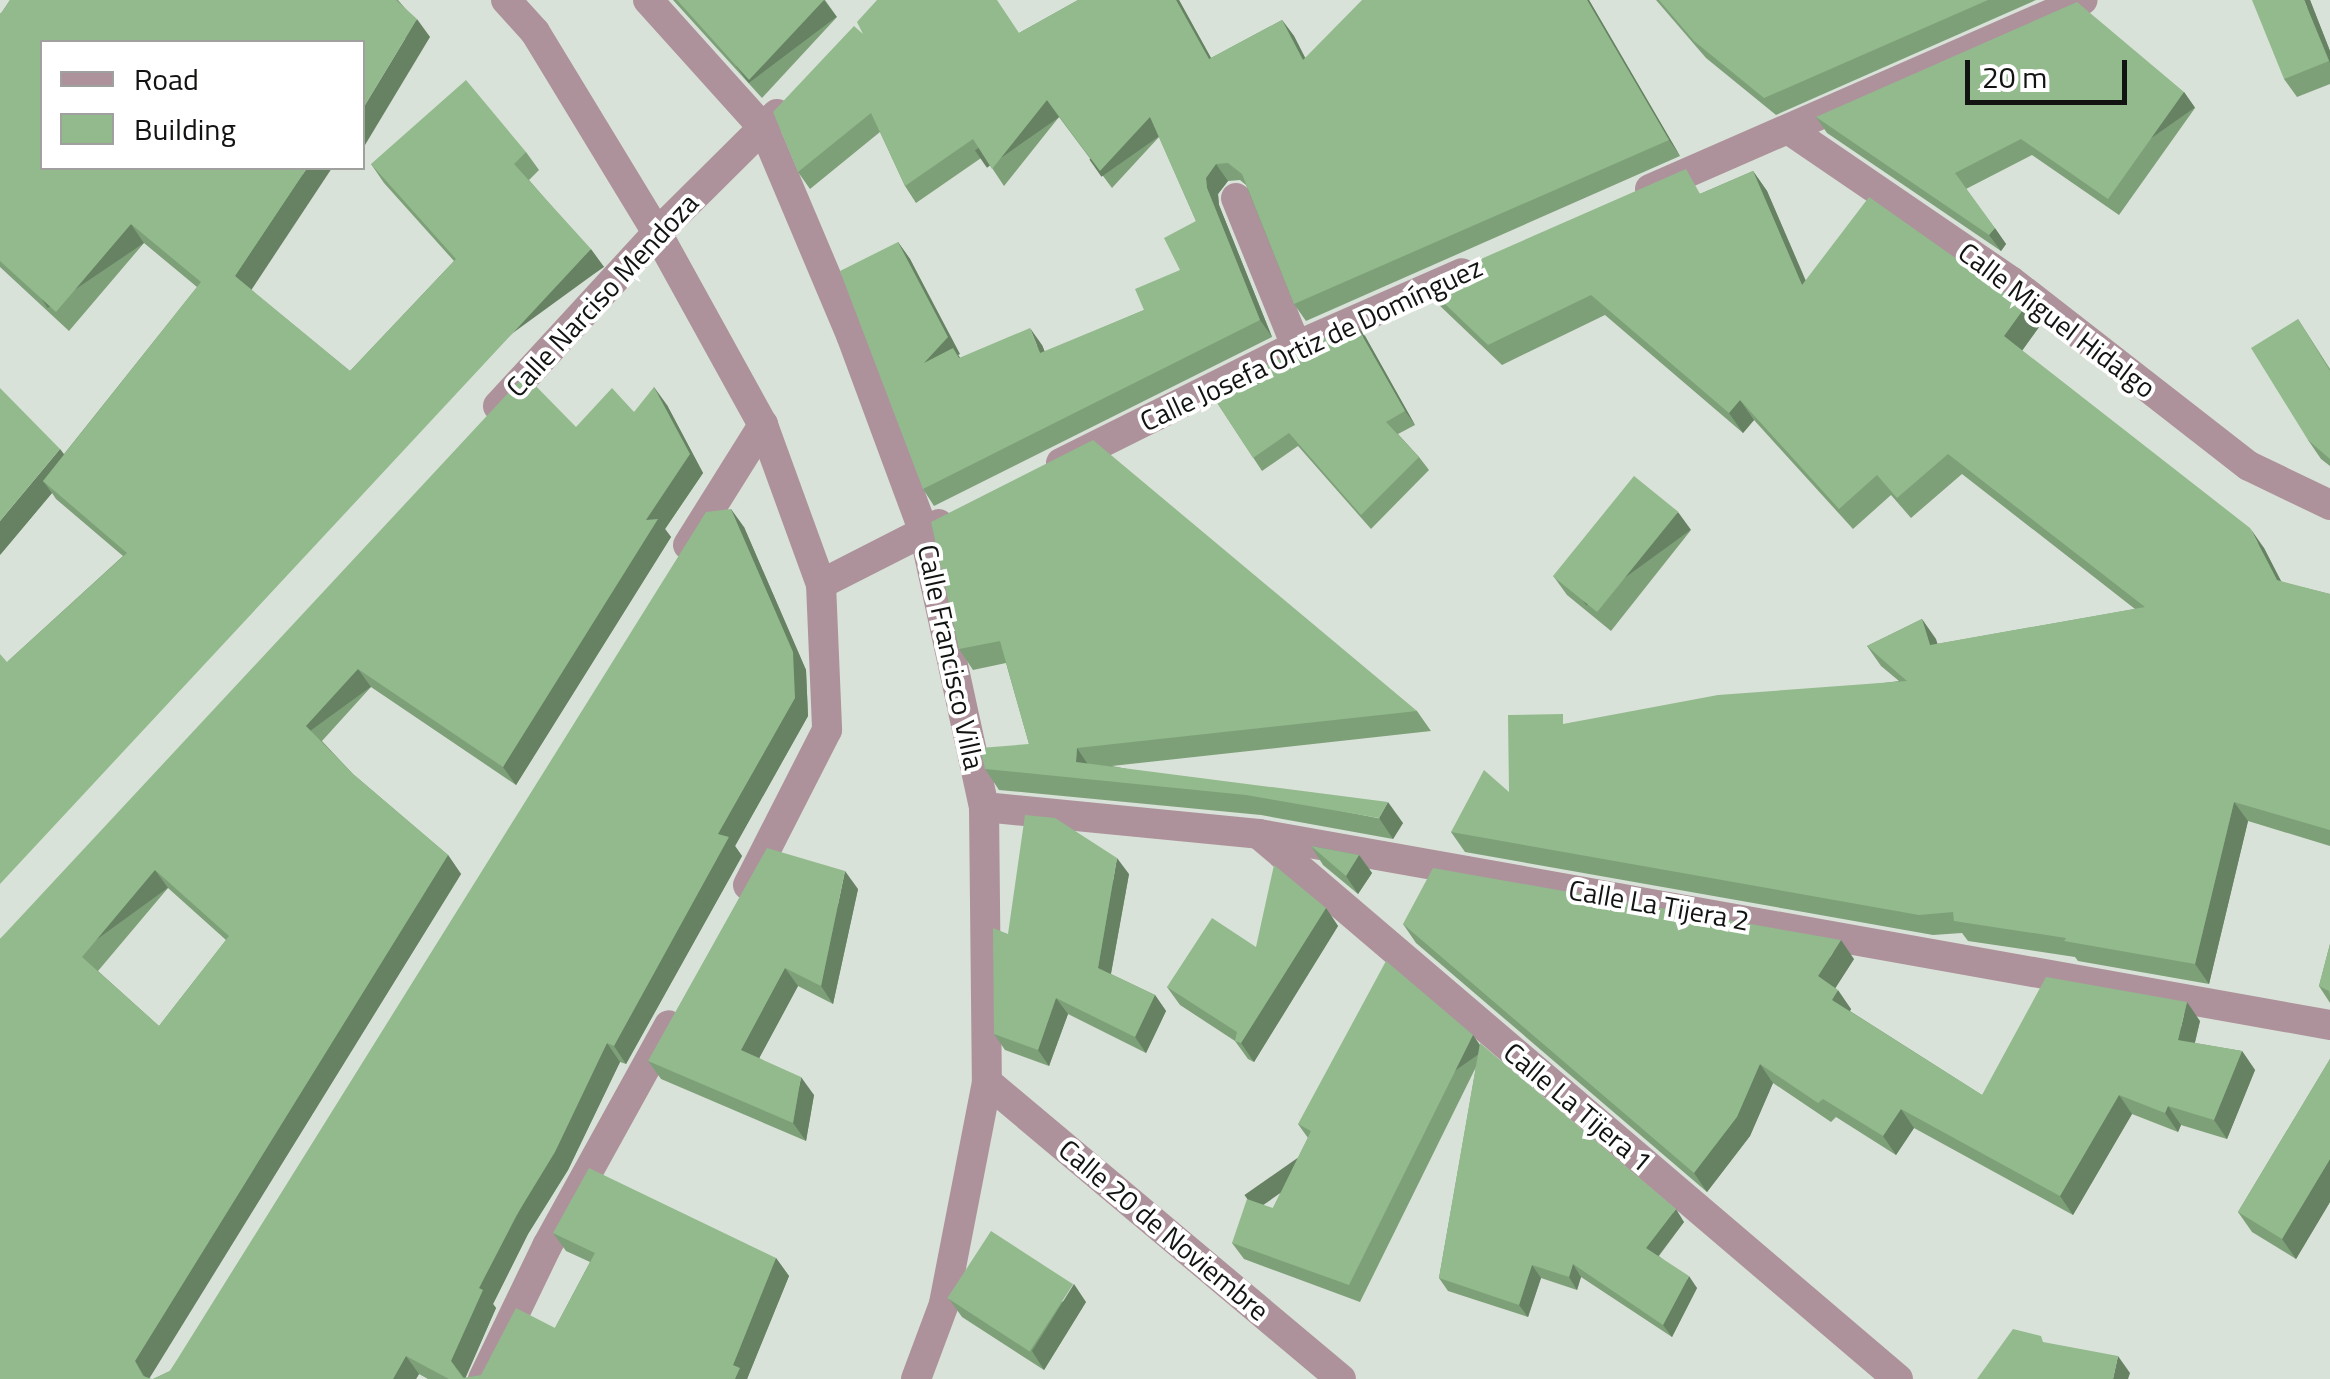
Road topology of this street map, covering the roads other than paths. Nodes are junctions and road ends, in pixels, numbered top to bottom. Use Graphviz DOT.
graph roads {
  1 [pos="506,0"];
  2 [pos="648,0"];
  3 [pos="2083,0"];
  4 [pos="802,86"];
  5 [pos="764,128"];
  6 [pos="1788,128"];
  7 [pos="1236,198"];
  8 [pos="1624,201"];
  9 [pos="657,233"];
  10 [pos="1496,258"];
  11 [pos="1296,346"];
  12 [pos="483,422"];
  13 [pos="763,424"];
  14 [pos="1030,479"];
  15 [pos="2330,505"];
  16 [pos="959,514"];
  17 [pos="924,532"];
  18 [pos="669,575"];
  19 [pos="821,584"];
  20 [pos="984,807"];
  21 [pos="1259,834"];
  22 [pos="731,915"];
  23 [pos="682,1002"];
  24 [pos="2330,1024"];
  25 [pos="986,1082"];
  26 [pos="483,1379"];
  27 [pos="916,1379"];
  28 [pos="1342,1379"];
  29 [pos="1898,1379"];
  1 -- 9 [label="street"];
  2 -- 5 [label="street, Calle Francisco Villa"];
  3 -- 6 [label="street"];
  4 -- 5 [label="street, Calle Narciso Mendoza"];
  5 -- 9 [label="street, Calle Narciso Mendoza"];
  5 -- 17 [label="street, Calle Francisco Villa"];
  6 -- 8 [label="street"];
  6 -- 15 [label="street, Calle Miguel Hidalgo"];
  7 -- 11 [label="street"];
  9 -- 12 [label="street, Calle Narciso Mendoza"];
  9 -- 13 [label="street"];
  10 -- 11 [label="street, Calle Josefa Ortiz de Domínguez"];
  11 -- 14 [label="street, Calle Josefa Ortiz de Domínguez"];
  13 -- 18 [label="street"];
  13 -- 19 [label="street"];
  16 -- 17 [label="street"];
  17 -- 19 [label="street"];
  17 -- 20 [label="street, Calle Francisco Villa"];
  19 -- 22 [label="street"];
  20 -- 21 [label="street, Calle La Tijera 2"];
  20 -- 25 [label="street, Calle Francisco Villa"];
  21 -- 24 [label="street, Calle La Tijera 2"];
  21 -- 29 [label="street, Calle La Tijera 1"];
  23 -- 26 [label="street"];
  25 -- 27 [label="street, Calle Francisco Villa"];
  25 -- 28 [label="street, Calle 20 de Noviembre"];
}
